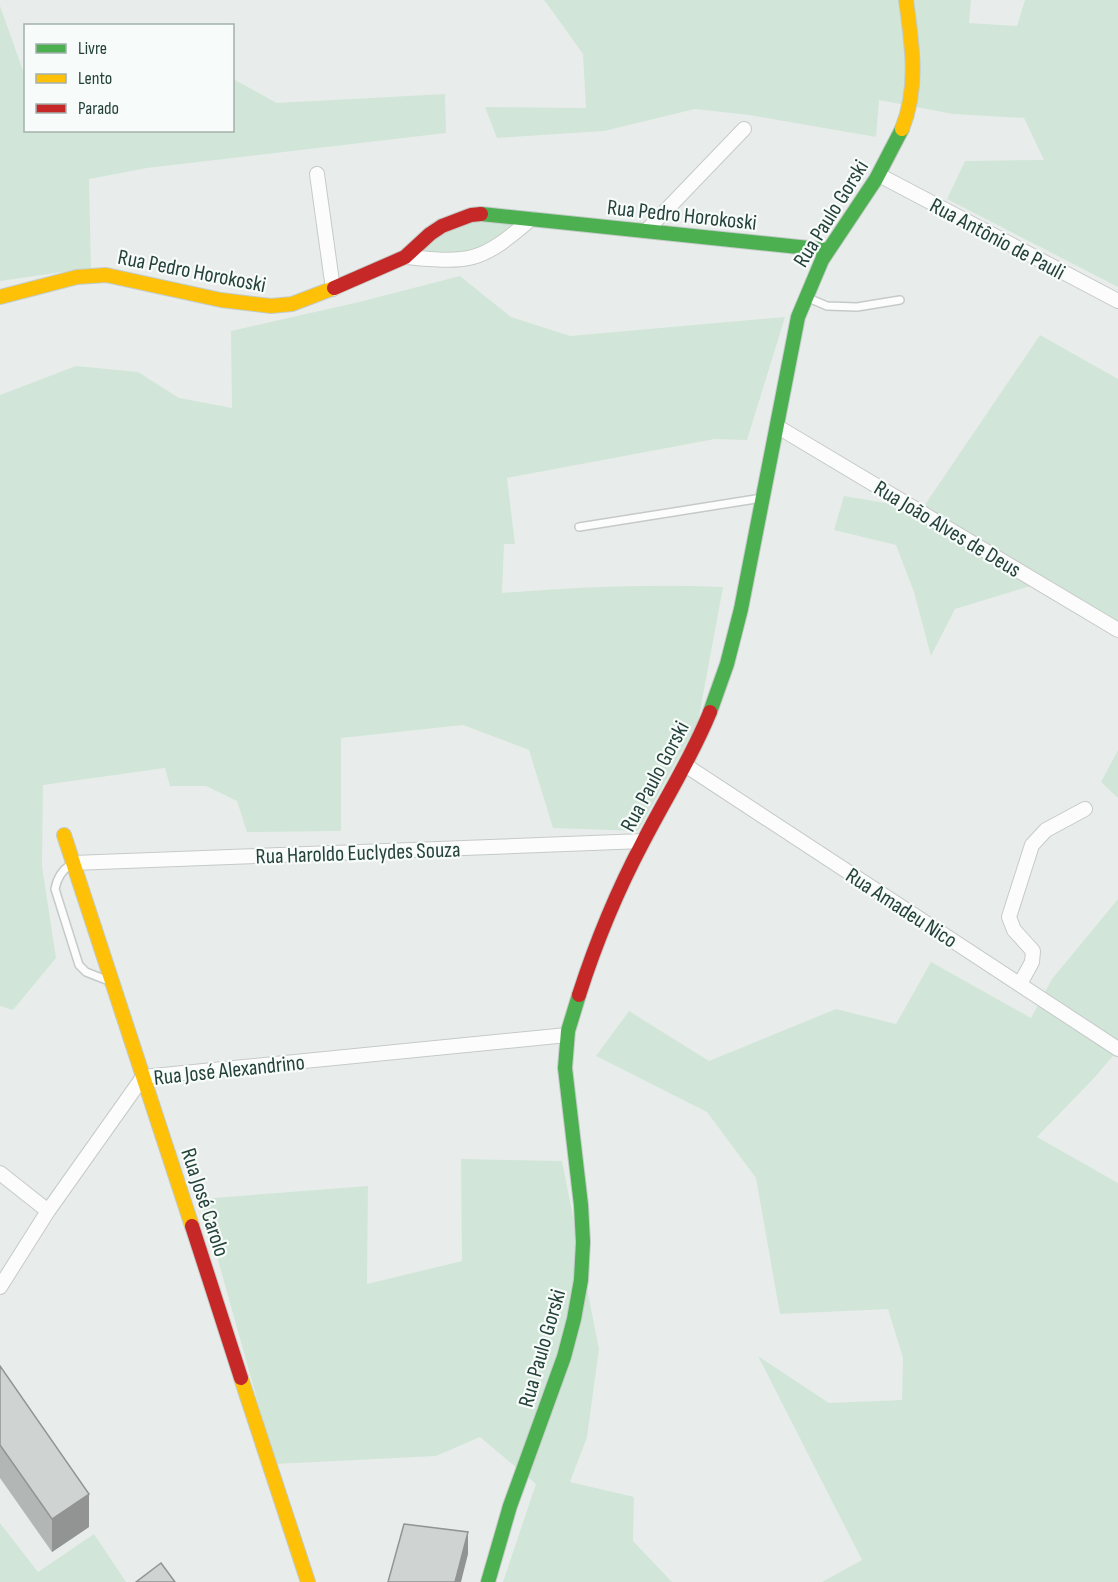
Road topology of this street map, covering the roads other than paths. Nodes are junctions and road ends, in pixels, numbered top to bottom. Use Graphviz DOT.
graph roads {
  1 [pos="906,0"];
  2 [pos="744,129"];
  3 [pos="317,174"];
  4 [pos="879,175"];
  5 [pos="531,219"];
  6 [pos="646,231"];
  7 [pos="828,250"];
  8 [pos="405,257"];
  9 [pos="333,289"];
  10 [pos="0,297"];
  11 [pos="805,297"];
  12 [pos="900,300"];
  13 [pos="1118,301"];
  14 [pos="778,427"];
  15 [pos="764,497"];
  16 [pos="579,527"];
  17 [pos="1118,630"];
  18 [pos="685,765"];
  19 [pos="1085,809"];
  20 [pos="63,835"];
  21 [pos="643,841"];
  22 [pos="73,863"];
  23 [pos="111,982"];
  24 [pos="1020,984"];
  25 [pos="567,1035"];
  26 [pos="1118,1049"];
  27 [pos="143,1077"];
  28 [pos="0,1173"];
  29 [pos="48,1211"];
  30 [pos="0,1287"];
  31 [pos="308,1582"];
  32 [pos="488,1582"];
  1 -- 4 [label="street, Rua Paulo Gorski"];
  2 -- 6 [label="street"];
  3 -- 9 [label="street"];
  4 -- 7 [label="street, Rua Paulo Gorski"];
  4 -- 13 [label="street, Rua Antônio de Pauli"];
  5 -- 6 [label="street, Rua Pedro Horokoski"];
  5 -- 8 [label="street, Rua Pedro Horokoski"];
  5 -- 8 [label="street, Rua Pedro Horokoski"];
  6 -- 7 [label="street, Rua Pedro Horokoski"];
  7 -- 11 [label="street, Rua Paulo Gorski"];
  8 -- 9 [label="street, Rua Pedro Horokoski"];
  9 -- 10 [label="street, Rua Pedro Horokoski"];
  11 -- 12 [label="lane"];
  11 -- 14 [label="street, Rua Paulo Gorski"];
  14 -- 15 [label="street, Rua Paulo Gorski"];
  14 -- 17 [label="street, Rua João Alves de Deus"];
  15 -- 16 [label="lane"];
  15 -- 18 [label="street, Rua Paulo Gorski"];
  18 -- 21 [label="street, Rua Paulo Gorski"];
  18 -- 24 [label="street, Rua Amadeu Nico"];
  19 -- 24 [label="street"];
  20 -- 22 [label="street, Rua José Carolo"];
  21 -- 22 [label="street, Rua Haroldo Euclydes Souza"];
  21 -- 25 [label="street, Rua Paulo Gorski"];
  22 -- 23 [label="street, Rua José Carolo"];
  22 -- 23 [label="lane"];
  23 -- 27 [label="street, Rua José Carolo"];
  24 -- 26 [label="street, Rua Amadeu Nico"];
  25 -- 27 [label="street, Rua José Alexandrino"];
  25 -- 32 [label="street, Rua Paulo Gorski"];
  27 -- 29 [label="street, Rua José Alexandrino"];
  27 -- 31 [label="street, Rua José Carolo"];
  28 -- 29 [label="street"];
  29 -- 30 [label="street, Rua José Alexandrino"];
}
